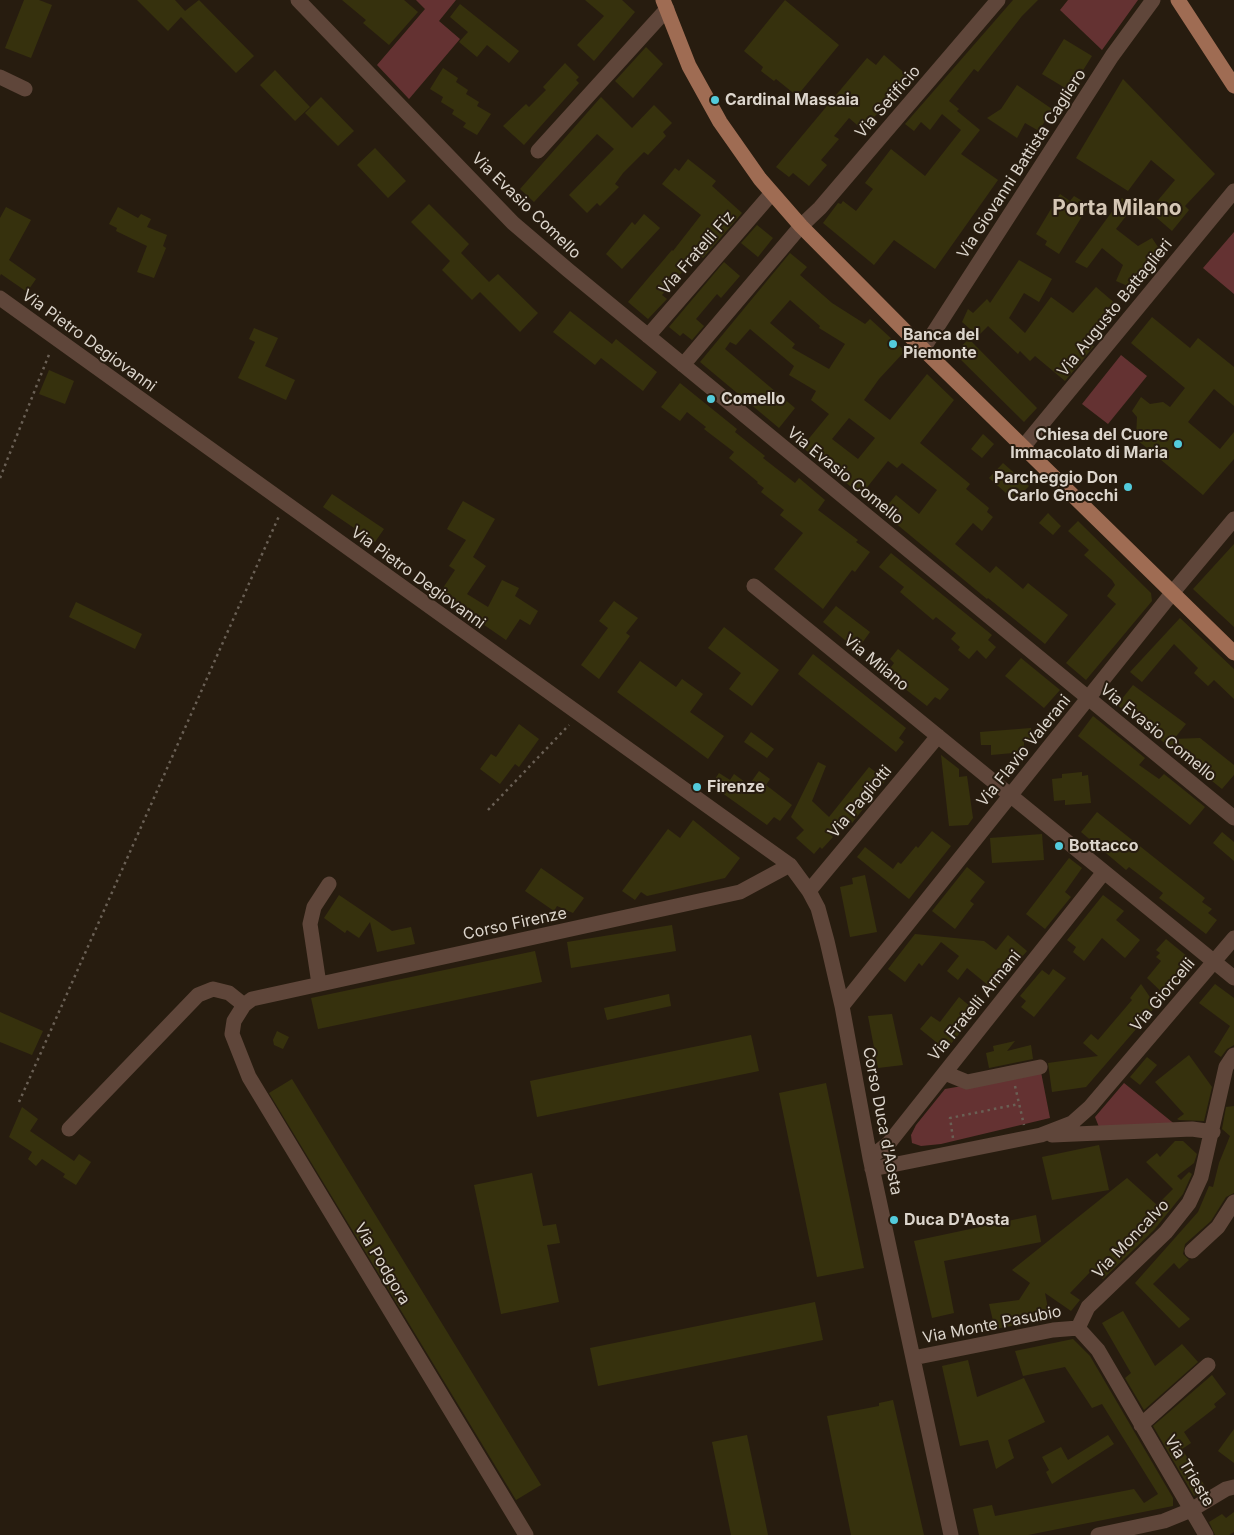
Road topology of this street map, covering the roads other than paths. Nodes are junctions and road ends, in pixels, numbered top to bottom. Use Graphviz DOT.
graph roads {
  1 [pos="298,0"];
  2 [pos="998,0"];
  3 [pos="1153,0"];
  4 [pos="1178,0"];
  5 [pos="665,4"];
  6 [pos="0,77"];
  7 [pos="1234,86"];
  8 [pos="25,89"];
  9 [pos="538,151"];
  10 [pos="1234,191"];
  11 [pos="772,193"];
  12 [pos="801,226"];
  13 [pos="0,298"];
  14 [pos="648,336"];
  15 [pos="923,349"];
  16 [pos="683,365"];
  17 [pos="1023,447"];
  18 [pos="1234,519"];
  19 [pos="754,586"];
  20 [pos="1173,592"];
  21 [pos="1234,653"];
  22 [pos="1089,698"];
  23 [pos="938,736"];
  24 [pos="1011,796"];
  25 [pos="1234,818"];
  26 [pos="790,865"];
  27 [pos="1104,872"];
  28 [pos="329,884"];
  29 [pos="809,891"];
  30 [pos="1234,938"];
  31 [pos="1214,962"];
  32 [pos="1234,978"];
  33 [pos="319,984"];
  34 [pos="244,1005"];
  35 [pos="842,1006"];
  36 [pos="1234,1055"];
  37 [pos="1040,1067"];
  38 [pos="945,1072"];
  39 [pos="69,1129"];
  40 [pos="1213,1132"];
  41 [pos="1034,1137"];
  42 [pos="871,1164"];
  43 [pos="1234,1202"];
  44 [pos="1192,1251"];
  45 [pos="1078,1328"];
  46 [pos="913,1358"];
  47 [pos="1208,1365"];
  48 [pos="1141,1425"];
  49 [pos="1234,1487"];
  50 [pos="1191,1510"];
  51 [pos="526,1535"];
  52 [pos="951,1535"];
  53 [pos="1098,1535"];
  54 [pos="1206,1535"];
  1 -- 14 [label="street, Via Evasio Comello"];
  2 -- 12 [label="street, Via Setificio"];
  3 -- 15 [label="street, Via Giovanni Battista Cagliero"];
  4 -- 7 [label="main road"];
  5 -- 9 [label="street"];
  5 -- 11 [label="main road"];
  6 -- 8 [label="street"];
  10 -- 17 [label="street, Via Augusto Battaglieri"];
  11 -- 12 [label="main road"];
  11 -- 14 [label="street, Via Fratelli Fiz"];
  12 -- 15 [label="main road"];
  12 -- 16 [label="street, Via Setificio"];
  13 -- 26 [label="street, Via Pietro Degiovanni"];
  14 -- 16 [label="street, Via Evasio Comello"];
  15 -- 17 [label="main road"];
  16 -- 22 [label="street, Via Evasio Comello"];
  17 -- 20 [label="main road"];
  18 -- 20 [label="street, Via Flavio Valerani"];
  19 -- 23 [label="street, Via Milano"];
  20 -- 21 [label="main road"];
  20 -- 22 [label="street, Via Flavio Valerani"];
  22 -- 24 [label="street, Via Flavio Valerani"];
  22 -- 25 [label="street, Via Evasio Comello"];
  23 -- 24 [label="street, Via Milano"];
  23 -- 29 [label="street, Via Pagliotti"];
  24 -- 27 [label="street, Via Milano"];
  24 -- 35 [label="street, Via Flavio Valerani"];
  26 -- 29 [label="street, Via Pietro Degiovanni"];
  26 -- 33 [label="street, Corso Firenze"];
  27 -- 31 [label="street"];
  27 -- 38 [label="street, Via Fratelli Armani"];
  28 -- 33 [label="street"];
  29 -- 35 [label="street, Corso Duca d'Aosta"];
  30 -- 31 [label="street, Via Giorcelli"];
  31 -- 32 [label="street"];
  31 -- 41 [label="street, Via Giorcelli"];
  33 -- 34 [label="street, Corso Firenze"];
  34 -- 39 [label="street"];
  34 -- 51 [label="street, Via Podgora"];
  35 -- 42 [label="street, Corso Duca d'Aosta"];
  36 -- 40 [label="street, Via Moncalvo"];
  37 -- 38 [label="street"];
  38 -- 42 [label="street, Via Fratelli Armani"];
  40 -- 41 [label="street"];
  40 -- 45 [label="street, Via Moncalvo"];
  41 -- 42 [label="street"];
  42 -- 46 [label="street, Corso Duca d'Aosta"];
  43 -- 44 [label="street"];
  45 -- 46 [label="street, Via Monte Pasubio"];
  45 -- 48 [label="street, Via Trieste"];
  46 -- 52 [label="street, Corso Duca d'Aosta"];
  47 -- 48 [label="street"];
  48 -- 50 [label="street, Via Trieste"];
  49 -- 50 [label="street"];
  50 -- 53 [label="street"];
  50 -- 54 [label="street, Via Trieste"];
}
